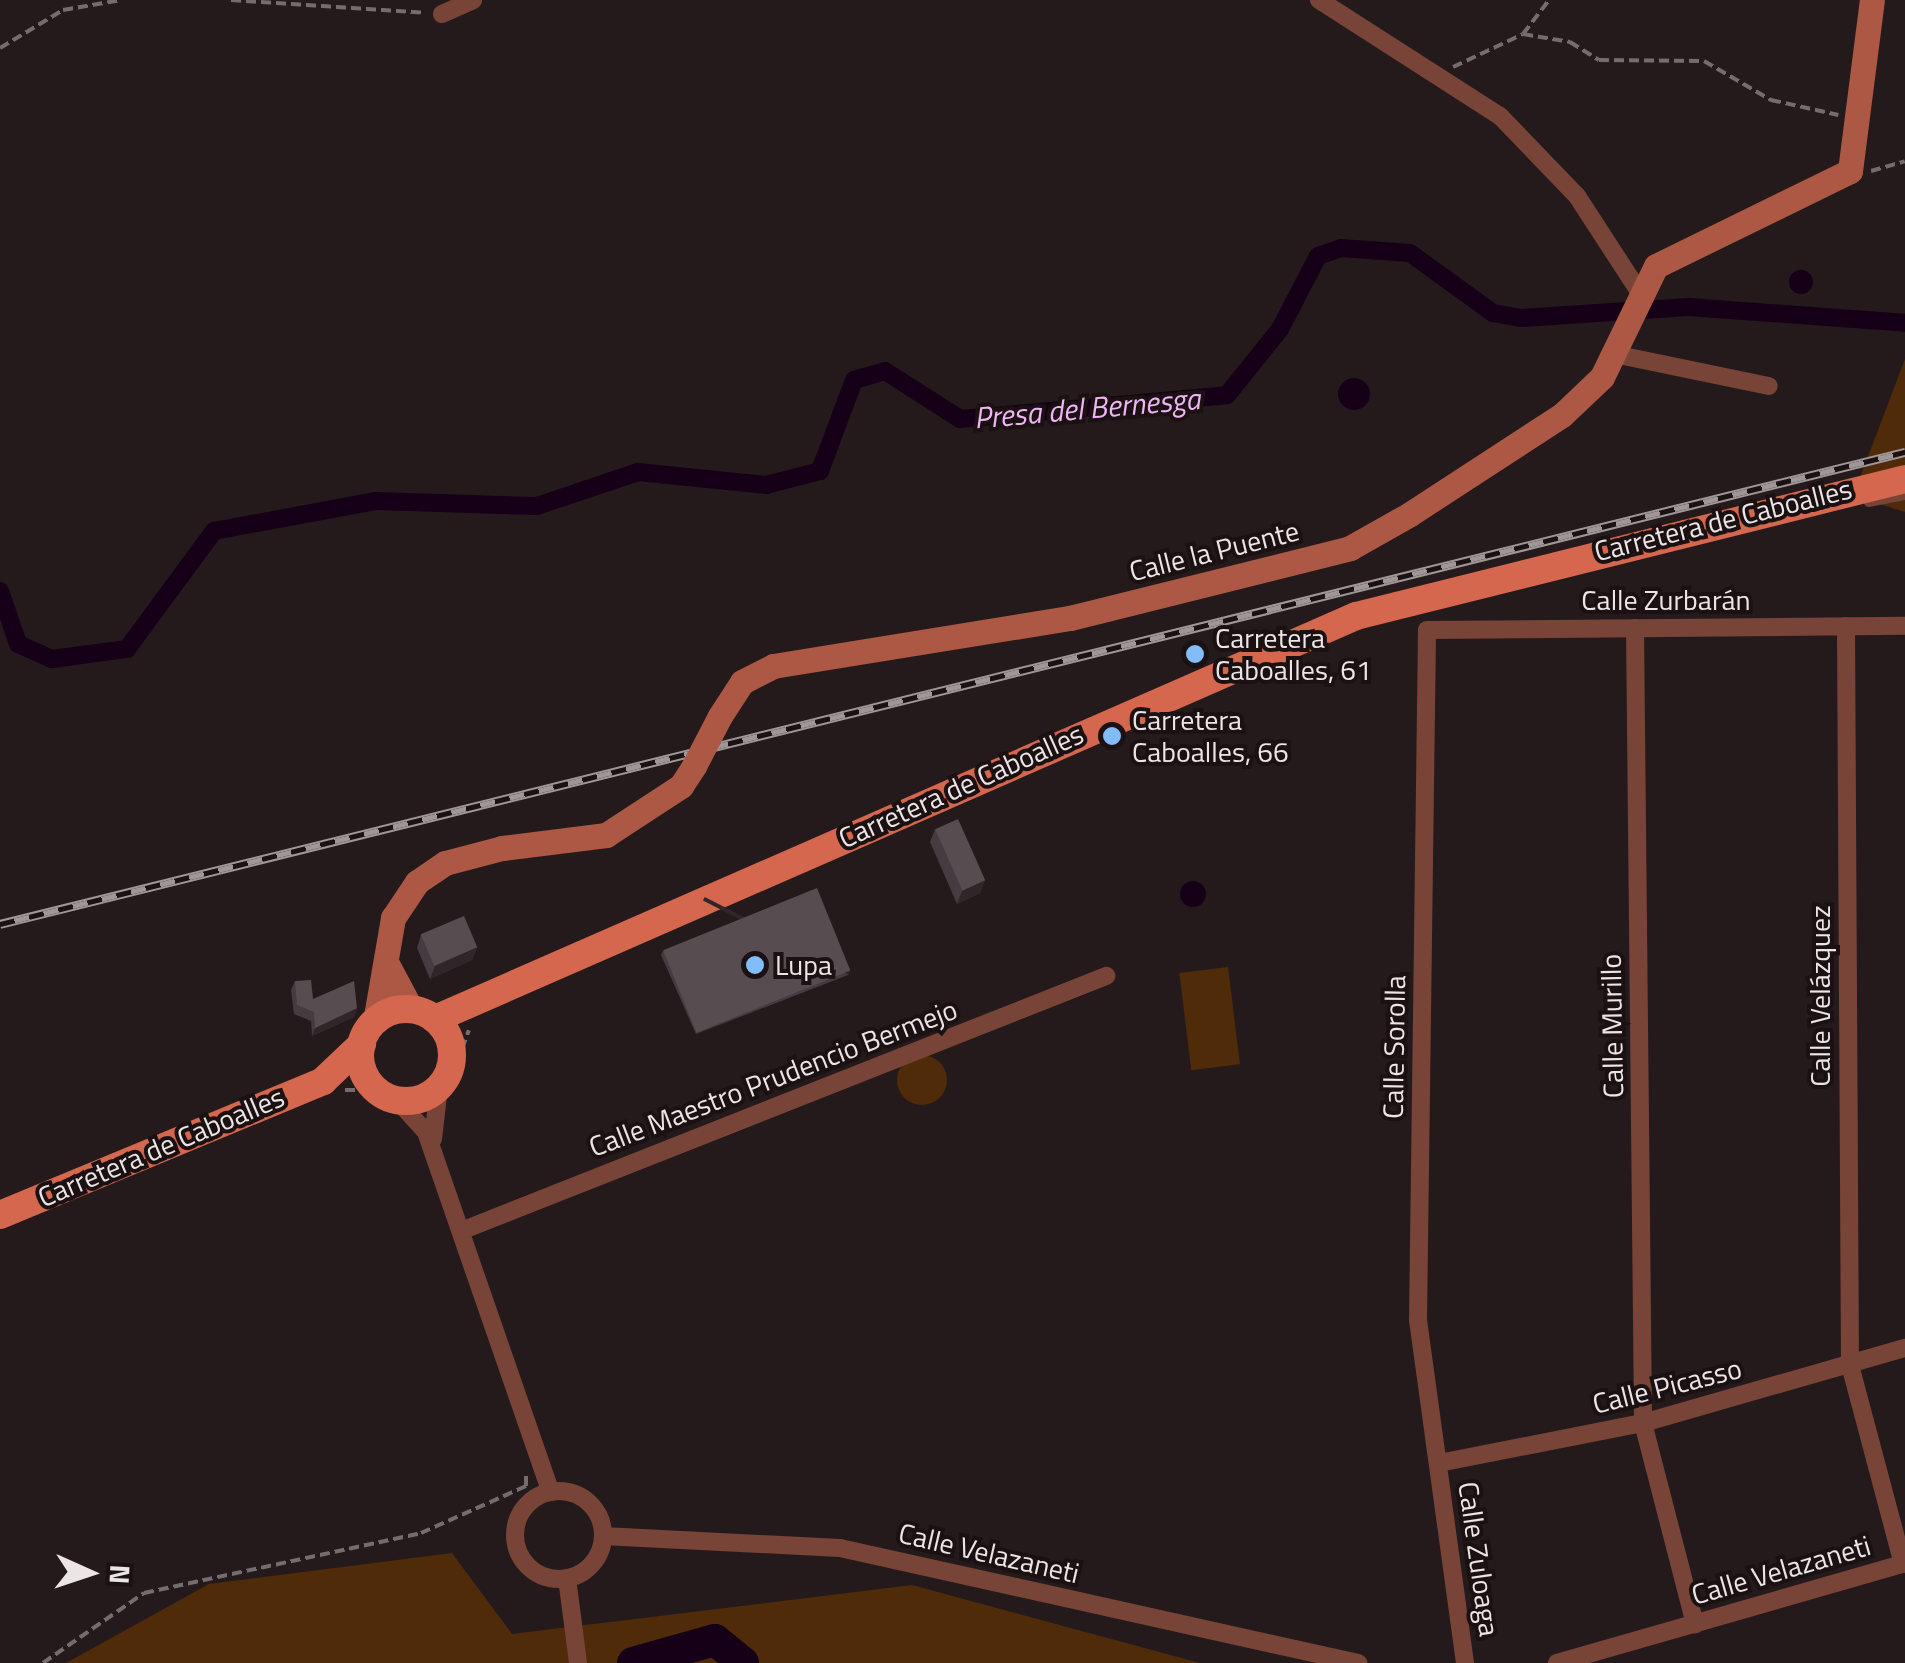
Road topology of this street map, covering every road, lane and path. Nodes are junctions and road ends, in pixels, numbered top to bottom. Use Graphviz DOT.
graph roads {
  1 [pos="122,0"];
  2 [pos="230,0"];
  3 [pos="473,0"];
  4 [pos="1318,0"];
  5 [pos="1549,0"];
  6 [pos="1872,0"];
  7 [pos="442,14"];
  8 [pos="1523,34"];
  9 [pos="0,48"];
  10 [pos="1435,75"];
  11 [pos="1857,120"];
  12 [pos="1905,162"];
  13 [pos="1850,171"];
  14 [pos="1636,295"];
  15 [pos="1614,354"];
  16 [pos="1769,386"];
  17 [pos="1905,479"];
  18 [pos="1905,495"];
  19 [pos="1493,577"];
  20 [pos="1846,626"];
  21 [pos="1905,626"];
  22 [pos="1635,628"];
  23 [pos="1427,630"];
  24 [pos="1106,976"];
  25 [pos="416,1034"];
  26 [pos="437,1095"];
  27 [pos="403,1104"];
  28 [pos="433,1150"];
  29 [pos="0,1216"];
  30 [pos="461,1231"];
  31 [pos="1905,1348"];
  32 [pos="1850,1365"];
  33 [pos="1643,1423"];
  34 [pos="537,1453"];
  35 [pos="1439,1463"];
  36 [pos="550,1492"];
  37 [pos="603,1536"];
  38 [pos="1904,1563"];
  39 [pos="568,1578"];
  40 [pos="1694,1624"];
  41 [pos="42,1663"];
  42 [pos="578,1663"];
  43 [pos="1358,1663"];
  44 [pos="1466,1663"];
  45 [pos="1556,1663"];
  1 -- 9 [label="path"];
  2 -- 7 [label="path"];
  3 -- 7 [label="street"];
  4 -- 10 [label="street"];
  5 -- 8 [label="path"];
  6 -- 11 [label="street"];
  8 -- 10 [label="path"];
  8 -- 11 [label="path"];
  10 -- 14 [label="street"];
  11 -- 13 [label="street"];
  12 -- 13 [label="path"];
  13 -- 14 [label="street"];
  14 -- 15 [label="street, Calle la Puente"];
  15 -- 16 [label="street"];
  15 -- 25 [label="street, Calle la Puente, bridge"];
  17 -- 19 [label="main road, Carretera de Caboalles"];
  18 -- 19 [label="lane"];
  19 -- 25 [label="main road, Carretera de Caboalles"];
  20 -- 21 [label="street, Calle Zurbarán"];
  20 -- 22 [label="street, Calle Zurbarán"];
  20 -- 32 [label="street, Calle Velázquez"];
  22 -- 23 [label="street, Calle Zurbarán"];
  22 -- 33 [label="street, Calle Murillo"];
  23 -- 35 [label="street, Calle Sorolla"];
  24 -- 30 [label="street, Calle Maestro Prudencio Bermejo"];
  25 -- 26 [label="main road"];
  25 -- 26 [label="path"];
  25 -- 27 [label="main road"];
  25 -- 27 [label="path"];
  25 -- 29 [label="main road, Carretera de Caboalles"];
  26 -- 27 [label="main road"];
  26 -- 27 [label="path"];
  26 -- 28 [label="street"];
  27 -- 28 [label="street"];
  28 -- 30 [label="street"];
  30 -- 34 [label="street"];
  31 -- 32 [label="street, Calle Picasso"];
  32 -- 33 [label="street, Calle Picasso"];
  32 -- 38 [label="street, Calle Velázquez"];
  33 -- 35 [label="street, Calle Picasso"];
  33 -- 40 [label="street, Calle Murillo"];
  34 -- 36 [label="street"];
  34 -- 41 [label="path"];
  35 -- 44 [label="street, Calle Zuloaga"];
  36 -- 37 [label="street"];
  36 -- 39 [label="street"];
  37 -- 39 [label="street"];
  37 -- 43 [label="street, Calle Velazaneti"];
  38 -- 40 [label="street, Calle Velazaneti"];
  39 -- 42 [label="street"];
  40 -- 45 [label="street, Calle Velazaneti"];
}
